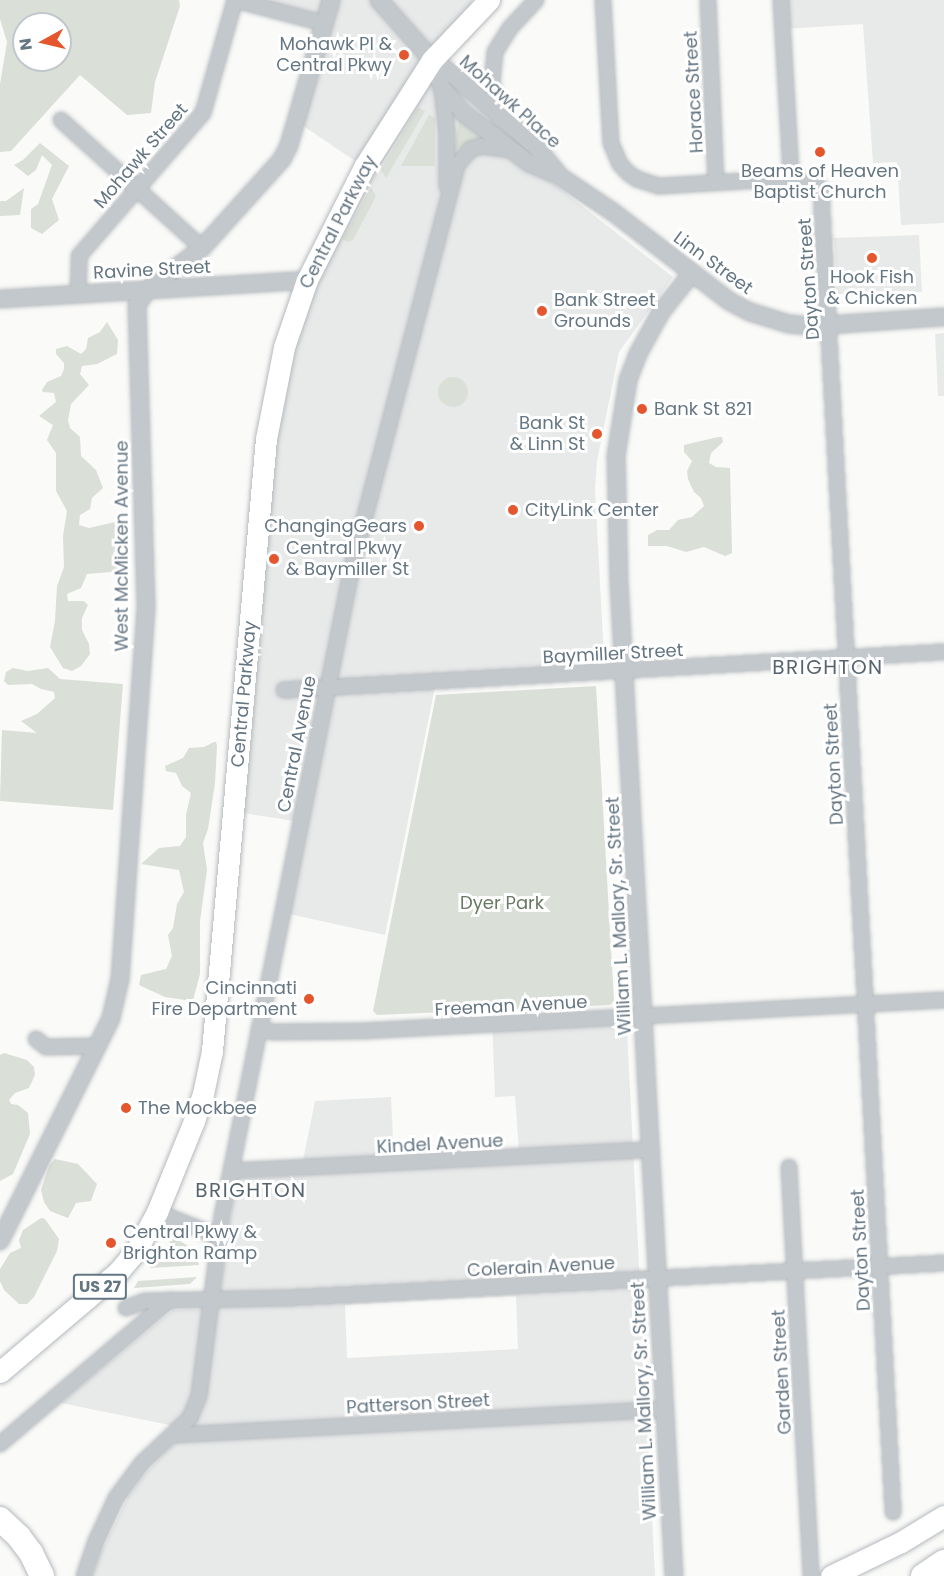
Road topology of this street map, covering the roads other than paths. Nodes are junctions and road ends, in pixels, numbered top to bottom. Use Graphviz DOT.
graph roads {
  1 [pos="235,0"];
  2 [pos="331,0"];
  3 [pos="379,0"];
  4 [pos="472,0"];
  5 [pos="489,0"];
  6 [pos="536,0"];
  7 [pos="603,0"];
  8 [pos="708,0"];
  9 [pos="781,0"];
  10 [pos="322,23"];
  11 [pos="466,25"];
  12 [pos="432,60"];
  13 [pos="442,88"];
  14 [pos="500,119"];
  15 [pos="61,120"];
  16 [pos="512,150"];
  17 [pos="559,176"];
  18 [pos="793,178"];
  19 [pos="716,182"];
  20 [pos="136,188"];
  21 [pos="447,203"];
  22 [pos="613,212"];
  23 [pos="202,248"];
  24 [pos="692,273"];
  25 [pos="307,280"];
  26 [pos="147,290"];
  27 [pos="78,294"];
  28 [pos="0,299"];
  29 [pos="944,317"];
  30 [pos="829,325"];
  31 [pos="944,652"];
  32 [pos="847,659"];
  33 [pos="625,672"];
  34 [pos="327,688"];
  35 [pos="284,690"];
  36 [pos="944,1000"];
  37 [pos="866,1005"];
  38 [pos="644,1018"];
  39 [pos="258,1029"];
  40 [pos="36,1039"];
  41 [pos="96,1046"];
  42 [pos="651,1150"];
  43 [pos="789,1167"];
  44 [pos="231,1171"];
  45 [pos="157,1212"];
  46 [pos="219,1237"];
  47 [pos="0,1241"];
  48 [pos="944,1263"];
  49 [pos="881,1268"];
  50 [pos="795,1273"];
  51 [pos="657,1279"];
  52 [pos="212,1299"];
  53 [pos="170,1300"];
  54 [pos="126,1308"];
  55 [pos="0,1372"];
  56 [pos="664,1409"];
  57 [pos="174,1435"];
  58 [pos="0,1444"];
  59 [pos="892,1512"];
  60 [pos="944,1515"];
  61 [pos="0,1519"];
  62 [pos="944,1562"];
  63 [pos="42,1576"];
  64 [pos="84,1576"];
  65 [pos="674,1576"];
  66 [pos="811,1576"];
  67 [pos="831,1576"];
  68 [pos="923,1576"];
  1 -- 10 [label="street"];
  1 -- 20 [label="street, Mohawk Street"];
  2 -- 10 [label="street"];
  3 -- 12 [label="street, Mohawk Place"];
  4 -- 11 [label="street"];
  5 -- 11 [label="main road, Central Parkway / US 27"];
  6 -- 14 [label="street"];
  7 -- 19 [label="street"];
  8 -- 19 [label="street, Horace Street"];
  9 -- 18 [label="street"];
  10 -- 23 [label="street"];
  11 -- 12 [label="main road, Central Parkway / US 27"];
  12 -- 13 [label="street, Mohawk Place"];
  12 -- 14 [label="street, Mohawk Place"];
  12 -- 25 [label="main road, Central Parkway / US 27"];
  13 -- 16 [label="street, Mohawk Place"];
  13 -- 21 [label="street, Central Avenue"];
  14 -- 17 [label="street, Mohawk Place"];
  15 -- 20 [label="street"];
  16 -- 17 [label="street, Mohawk Place"];
  16 -- 21 [label="street, Central Avenue"];
  17 -- 22 [label="street, Mohawk Place"];
  18 -- 19 [label="street"];
  18 -- 30 [label="street, Dayton Street"];
  20 -- 23 [label="street"];
  20 -- 27 [label="street, Mohawk Street"];
  21 -- 34 [label="street, Central Avenue"];
  22 -- 24 [label="street, Linn Street"];
  23 -- 26 [label="street"];
  24 -- 30 [label="street, Linn Street"];
  24 -- 33 [label="street, William L. Mallory, Sr. Street"];
  25 -- 26 [label="street, Ravine Street"];
  25 -- 45 [label="main road, Central Parkway / US 27"];
  26 -- 27 [label="street, Ravine Street"];
  26 -- 41 [label="street, West McMicken Avenue"];
  27 -- 28 [label="street, Ravine Street"];
  29 -- 30 [label="street, Linn Street"];
  30 -- 32 [label="street, Dayton Street"];
  31 -- 32 [label="street, Baymiller Street"];
  32 -- 33 [label="street, Baymiller Street"];
  32 -- 37 [label="street, Dayton Street"];
  33 -- 34 [label="street, Baymiller Street"];
  33 -- 38 [label="street, William L. Mallory, Sr. Street"];
  34 -- 35 [label="street, Baymiller Street"];
  34 -- 39 [label="street, Central Avenue"];
  36 -- 37 [label="street, Freeman Avenue"];
  37 -- 38 [label="street, Freeman Avenue"];
  37 -- 49 [label="street, Dayton Street"];
  38 -- 39 [label="street, Freeman Avenue"];
  38 -- 42 [label="street, William L. Mallory, Sr. Street"];
  39 -- 44 [label="street, Central Avenue"];
  40 -- 41 [label="street"];
  41 -- 47 [label="street, West McMicken Avenue"];
  42 -- 44 [label="street, Kindel Avenue"];
  42 -- 51 [label="street, William L. Mallory, Sr. Street"];
  43 -- 50 [label="street, Garden Street"];
  44 -- 46 [label="street, Central Avenue"];
  45 -- 46 [label="street"];
  45 -- 55 [label="main road, Central Parkway / US 27"];
  46 -- 52 [label="street, Central Avenue"];
  48 -- 49 [label="street, Colerain Avenue"];
  49 -- 50 [label="street, Colerain Avenue"];
  49 -- 59 [label="street, Dayton Street"];
  50 -- 51 [label="street, Colerain Avenue"];
  50 -- 66 [label="street, Garden Street"];
  51 -- 52 [label="street, Colerain Avenue"];
  51 -- 56 [label="street, William L. Mallory, Sr. Street"];
  52 -- 53 [label="street, Colerain Avenue"];
  52 -- 57 [label="street, Central Avenue"];
  53 -- 54 [label="street, Colerain Avenue"];
  53 -- 58 [label="street"];
  56 -- 57 [label="street, Patterson Street"];
  56 -- 65 [label="street, William L. Mallory, Sr. Street"];
  57 -- 64 [label="street, Central Avenue"];
  60 -- 67 [label="main road"];
  61 -- 63 [label="highway"];
  62 -- 68 [label="highway"];
}
